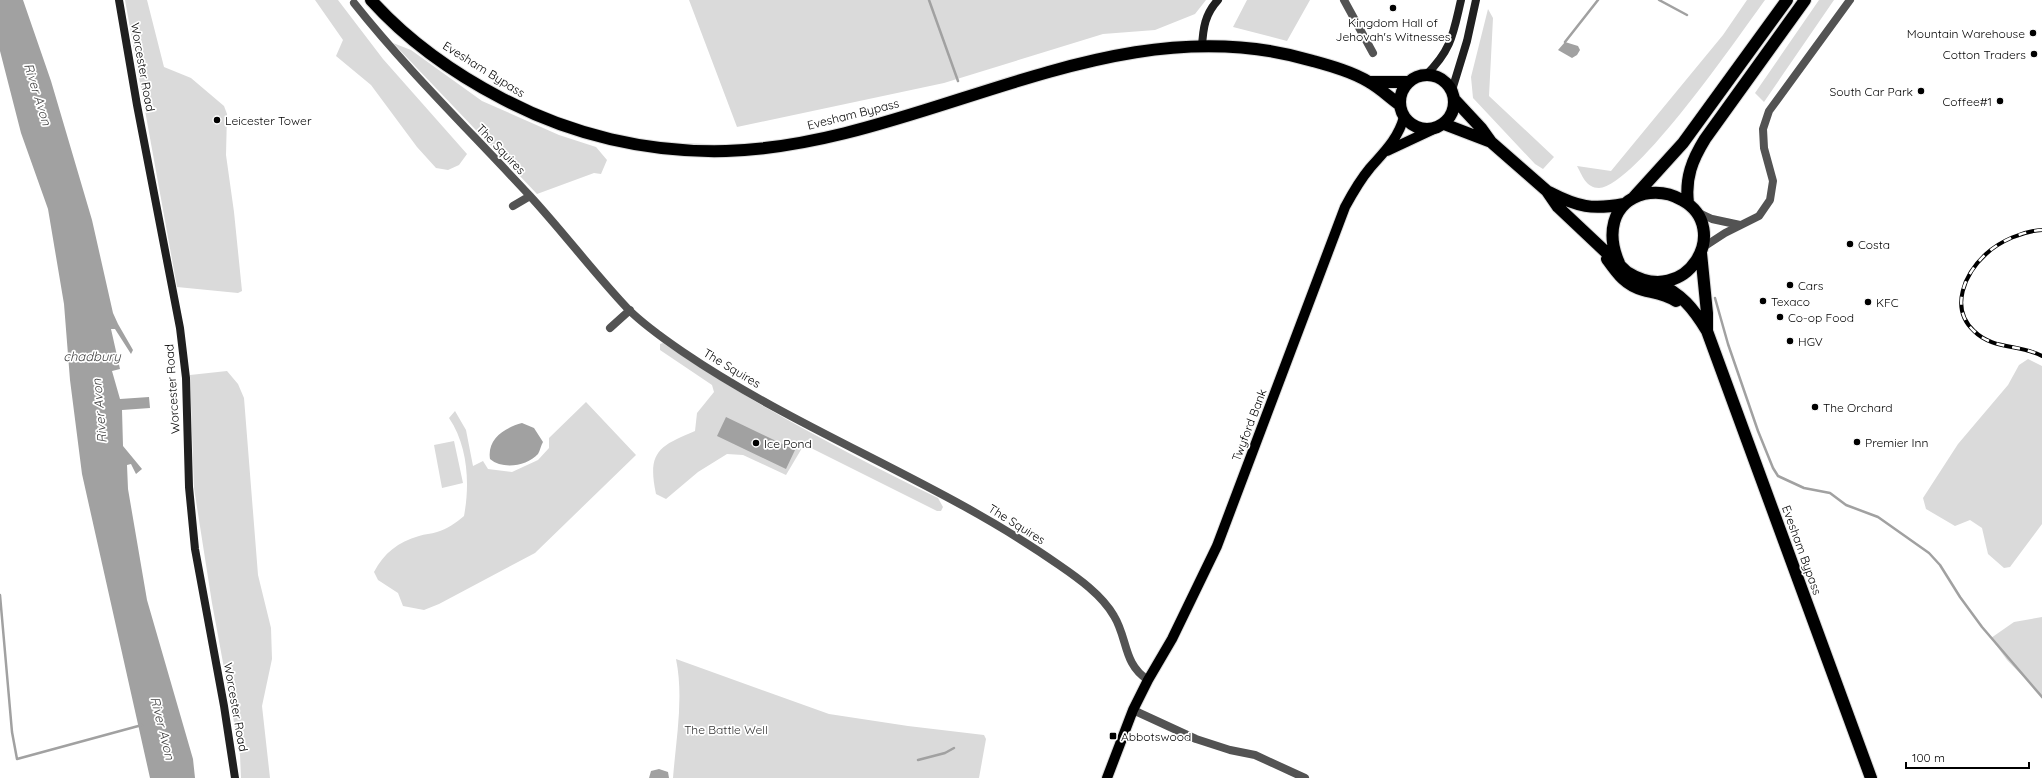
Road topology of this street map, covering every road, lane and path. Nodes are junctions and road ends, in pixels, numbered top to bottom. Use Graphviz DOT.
graph roads {
  1 [pos="119,0"];
  2 [pos="371,0"];
  3 [pos="1218,0"];
  4 [pos="1344,0"];
  5 [pos="1461,0"];
  6 [pos="1476,0"];
  7 [pos="1787,0"];
  8 [pos="1805,0"];
  9 [pos="1850,0"];
  10 [pos="354,2"];
  11 [pos="1202,47"];
  12 [pos="1372,53"];
  13 [pos="1426,75"];
  14 [pos="1370,82"];
  15 [pos="1409,82"];
  16 [pos="1453,94"];
  17 [pos="1400,106"];
  18 [pos="1404,117"];
  19 [pos="1439,126"];
  20 [pos="1491,142"];
  21 [pos="1387,151"];
  22 [pos="1546,191"];
  23 [pos="530,196"];
  24 [pos="1629,201"];
  25 [pos="1688,203"];
  26 [pos="513,206"];
  27 [pos="1697,212"];
  28 [pos="1740,225"];
  29 [pos="1598,245"];
  30 [pos="1701,250"];
  31 [pos="1619,263"];
  32 [pos="1657,283"];
  33 [pos="630,310"];
  34 [pos="610,328"];
  35 [pos="1707,331"];
  36 [pos="1714,352"];
  37 [pos="1148,680"];
  38 [pos="1133,710"];
  39 [pos="235,778"];
  40 [pos="1107,778"];
  41 [pos="1305,778"];
  42 [pos="1871,778"];
  1 -- 39 [label="main road, Worcester Road"];
  2 -- 11 [label="highway, Evesham Bypass"];
  3 -- 11 [label="main road"];
  4 -- 12 [label="street"];
  5 -- 13 [label="main road"];
  6 -- 16 [label="main road"];
  7 -- 24 [label="highway"];
  8 -- 25 [label="highway"];
  9 -- 28 [label="street"];
  10 -- 23 [label="street, The Squires"];
  11 -- 14 [label="highway, Evesham Bypass"];
  13 -- 15 [label="highway"];
  13 -- 16 [label="highway"];
  14 -- 15 [label="highway, Evesham Bypass"];
  14 -- 17 [label="highway, Evesham Bypass"];
  15 -- 17 [label="highway"];
  16 -- 19 [label="highway"];
  16 -- 20 [label="highway"];
  17 -- 18 [label="highway"];
  18 -- 19 [label="highway"];
  18 -- 21 [label="main road, Twyford Bank"];
  19 -- 20 [label="highway"];
  19 -- 21 [label="main road, Twyford Bank"];
  20 -- 22 [label="highway"];
  21 -- 37 [label="main road, Twyford Bank"];
  22 -- 24 [label="highway"];
  22 -- 29 [label="highway"];
  23 -- 26 [label="street"];
  23 -- 33 [label="street, The Squires"];
  24 -- 25 [label="highway"];
  24 -- 31 [label="highway"];
  25 -- 27 [label="highway"];
  27 -- 28 [label="street"];
  27 -- 30 [label="highway"];
  28 -- 30 [label="street"];
  29 -- 31 [label="highway"];
  29 -- 36 [label="highway"];
  30 -- 32 [label="highway"];
  30 -- 35 [label="highway, Evesham Bypass"];
  31 -- 32 [label="highway"];
  32 -- 35 [label="highway, Evesham Bypass"];
  33 -- 34 [label="street"];
  33 -- 37 [label="street, The Squires"];
  35 -- 36 [label="highway, Evesham Bypass"];
  36 -- 42 [label="highway, Evesham Bypass"];
  37 -- 38 [label="main road, Twyford Bank"];
  38 -- 40 [label="main road, Twyford Bank"];
  38 -- 41 [label="street"];
}
